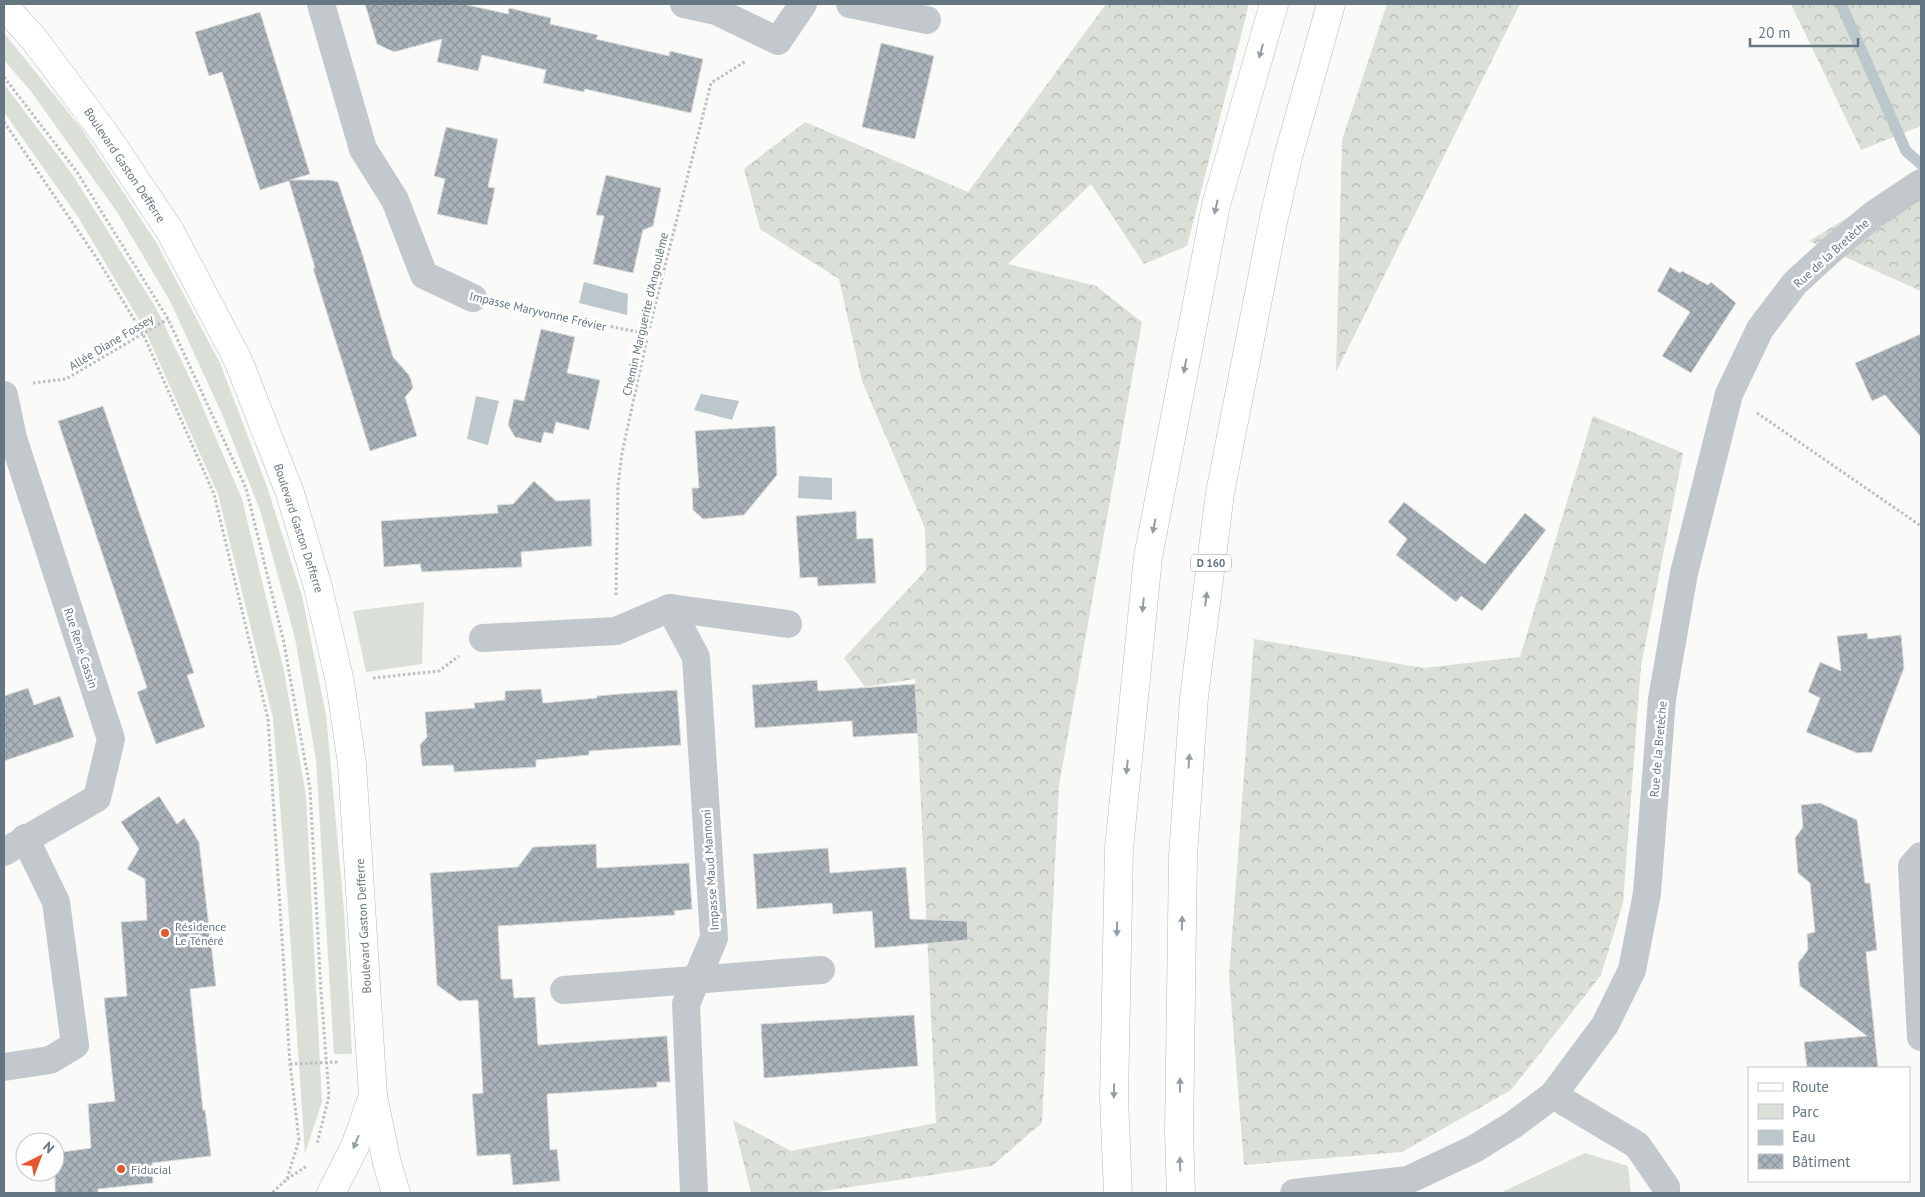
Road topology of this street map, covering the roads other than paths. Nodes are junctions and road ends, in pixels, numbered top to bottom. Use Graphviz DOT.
graph roads {
  1 [pos="321,4"];
  2 [pos="684,4"];
  3 [pos="803,4"];
  4 [pos="850,4"];
  5 [pos="1274,4"];
  6 [pos="1331,4"];
  7 [pos="4,6"];
  8 [pos="927,20"];
  9 [pos="1918,186"];
  10 [pos="473,298"];
  11 [pos="4,395"];
  12 [pos="670,608"];
  13 [pos="788,624"];
  14 [pos="483,638"];
  15 [pos="15,845"];
  16 [pos="1921,856"];
  17 [pos="820,970"];
  18 [pos="697,980"];
  19 [pos="564,990"];
  20 [pos="1921,1037"];
  21 [pos="4,1067"];
  22 [pos="1553,1095"];
  23 [pos="373,1096"];
  24 [pos="331,1193"];
  25 [pos="396,1193"];
  26 [pos="694,1193"];
  27 [pos="1118,1193"];
  28 [pos="1181,1193"];
  29 [pos="1294,1193"];
  30 [pos="1666,1193"];
  1 -- 10 [label="street, Impasse Maryvonne Frévier"];
  2 -- 3 [label="street"];
  4 -- 8 [label="street"];
  5 -- 27 [label="main road, one-way"];
  28 -- 6 [label="main road, D 160, one-way"];
  7 -- 23 [label="main road, Boulevard Gaston Defferre"];
  9 -- 22 [label="street, Rue de la Bretèche"];
  11 -- 15 [label="street, Rue René Cassin"];
  12 -- 13 [label="street"];
  12 -- 14 [label="street"];
  12 -- 18 [label="street, Impasse Maud Mannoni"];
  15 -- 21 [label="street"];
  16 -- 20 [label="street"];
  17 -- 18 [label="street"];
  18 -- 19 [label="street"];
  18 -- 26 [label="street, Impasse Maud Mannoni"];
  22 -- 29 [label="street, Rue de la Bretèche"];
  22 -- 30 [label="street"];
  23 -- 24 [label="main road, Boulevard Gaston Defferre, one-way"];
  23 -- 25 [label="main road, Boulevard Gaston Defferre"];
}
